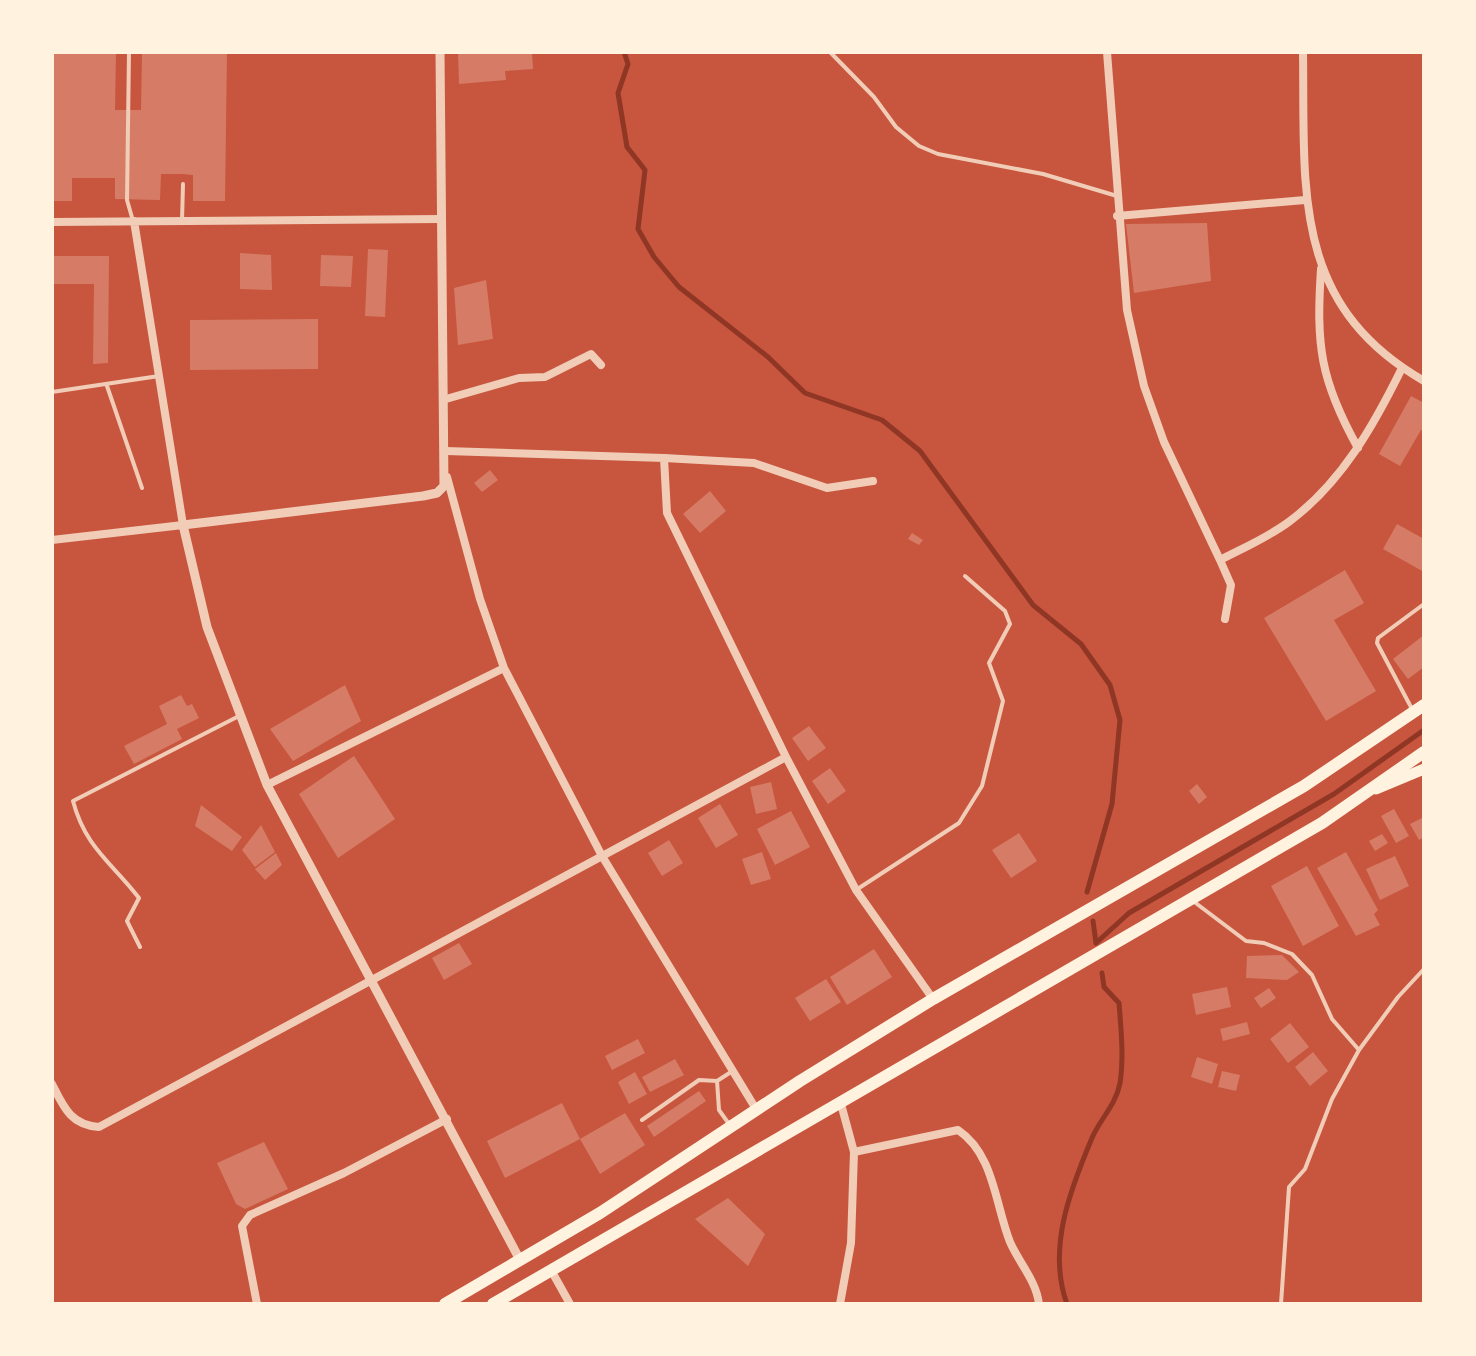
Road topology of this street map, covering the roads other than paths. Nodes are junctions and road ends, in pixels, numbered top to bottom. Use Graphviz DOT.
graph roads {
  1 [pos="129,52"];
  2 [pos="440,52"];
  3 [pos="830,52"];
  4 [pos="1107,52"];
  5 [pos="1303,52"];
  6 [pos="183,184"];
  7 [pos="1117,196"];
  8 [pos="1305,200"];
  9 [pos="1117,216"];
  10 [pos="441,219"];
  11 [pos="134,221"];
  12 [pos="182,221"];
  13 [pos="52,222"];
  14 [pos="1321,269"];
  15 [pos="601,365"];
  16 [pos="1402,368"];
  17 [pos="159,376"];
  18 [pos="1424,381"];
  19 [pos="107,386"];
  20 [pos="52,392"];
  21 [pos="446,399"];
  22 [pos="1358,448"];
  23 [pos="446,451"];
  24 [pos="664,458"];
  25 [pos="447,477"];
  26 [pos="873,481"];
  27 [pos="142,488"];
  28 [pos="183,525"];
  29 [pos="52,540"];
  30 [pos="1220,560"];
  31 [pos="965,576"];
  32 [pos="1424,604"];
  33 [pos="1225,619"];
  34 [pos="504,668"];
  35 [pos="1419,709"];
  36 [pos="241,715"];
  37 [pos="1424,752"];
  38 [pos="786,757"];
  39 [pos="1424,769"];
  40 [pos="267,785"];
  41 [pos="1375,789"];
  42 [pos="602,856"];
  43 [pos="856,890"];
  44 [pos="1191,900"];
  45 [pos="140,947"];
  46 [pos="1424,969"];
  47 [pos="373,979"];
  48 [pos="933,999"];
  49 [pos="1359,1050"];
  50 [pos="733,1071"];
  51 [pos="717,1081"];
  52 [pos="52,1084"];
  53 [pos="841,1104"];
  54 [pos="756,1109"];
  55 [pos="447,1119"];
  56 [pos="642,1120"];
  57 [pos="730,1126"];
  58 [pos="854,1152"];
  59 [pos="520,1260"];
  60 [pos="551,1270"];
  61 [pos="257,1304"];
  62 [pos="445,1304"];
  63 [pos="493,1304"];
  64 [pos="570,1304"];
  65 [pos="840,1304"];
  66 [pos="1039,1304"];
  67 [pos="1281,1304"];
  1 -- 11 [label="lane"];
  2 -- 10 [label="street"];
  3 -- 7 [label="lane"];
  4 -- 7 [label="street"];
  5 -- 8 [label="street"];
  6 -- 12 [label="lane"];
  7 -- 9 [label="street"];
  8 -- 9 [label="street"];
  8 -- 14 [label="street"];
  9 -- 30 [label="street"];
  10 -- 12 [label="street"];
  10 -- 21 [label="street"];
  11 -- 12 [label="street"];
  11 -- 13 [label="street"];
  11 -- 17 [label="street"];
  14 -- 16 [label="street"];
  14 -- 22 [label="street"];
  15 -- 21 [label="street"];
  16 -- 18 [label="street"];
  16 -- 22 [label="street"];
  17 -- 19 [label="lane"];
  17 -- 28 [label="street"];
  19 -- 20 [label="lane"];
  19 -- 27 [label="lane"];
  21 -- 23 [label="street"];
  22 -- 30 [label="street"];
  23 -- 24 [label="street"];
  23 -- 25 [label="street"];
  24 -- 26 [label="street"];
  24 -- 38 [label="street"];
  25 -- 28 [label="street"];
  25 -- 34 [label="street"];
  28 -- 29 [label="street"];
  28 -- 36 [label="street"];
  30 -- 33 [label="street"];
  31 -- 43 [label="lane"];
  32 -- 35 [label="lane"];
  34 -- 40 [label="street"];
  34 -- 42 [label="street"];
  35 -- 48 [label="main road"];
  36 -- 40 [label="street"];
  36 -- 45 [label="lane"];
  37 -- 41 [label="main road"];
  38 -- 42 [label="street"];
  38 -- 43 [label="street"];
  39 -- 41 [label="main road"];
  40 -- 47 [label="street"];
  41 -- 44 [label="main road"];
  42 -- 47 [label="street"];
  42 -- 50 [label="street"];
  43 -- 48 [label="street"];
  44 -- 49 [label="lane"];
  44 -- 53 [label="main road"];
  46 -- 49 [label="lane"];
  47 -- 52 [label="street"];
  47 -- 55 [label="street"];
  48 -- 54 [label="main road"];
  49 -- 67 [label="lane"];
  50 -- 51 [label="lane"];
  50 -- 54 [label="street"];
  51 -- 56 [label="lane"];
  51 -- 57 [label="lane"];
  53 -- 58 [label="street"];
  53 -- 60 [label="main road"];
  54 -- 57 [label="main road"];
  55 -- 59 [label="street"];
  55 -- 61 [label="street"];
  57 -- 59 [label="main road"];
  58 -- 65 [label="street"];
  58 -- 66 [label="street"];
  59 -- 62 [label="main road"];
  60 -- 63 [label="main road"];
  60 -- 64 [label="street"];
}
